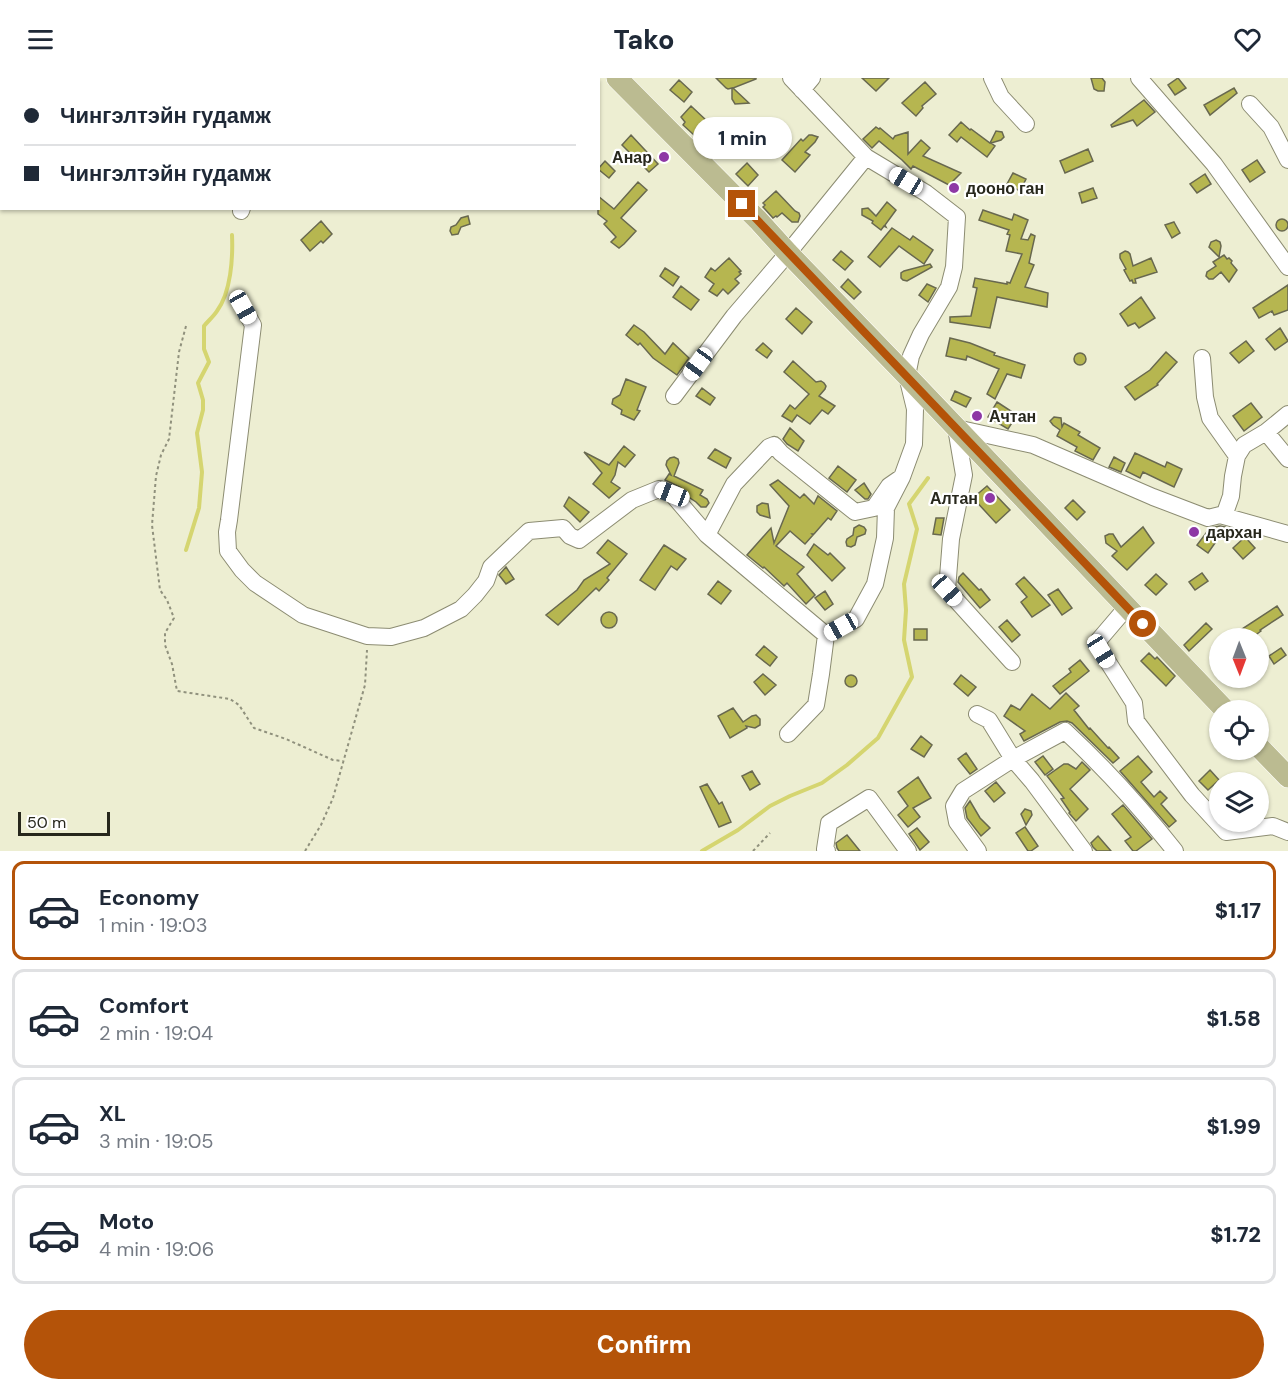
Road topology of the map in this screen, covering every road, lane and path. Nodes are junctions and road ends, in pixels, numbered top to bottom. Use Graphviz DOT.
graph roads {
  1 [pos="617,78"];
  2 [pos="992,78"];
  3 [pos="1139,78"];
  4 [pos="802,82"];
  5 [pos="1250,104"];
  6 [pos="1026,124"];
  7 [pos="866,157"];
  8 [pos="1288,160"];
  9 [pos="788,253"];
  10 [pos="1288,267"];
  11 [pos="243,307"];
  12 [pos="186,326"];
  13 [pos="1202,358"];
  14 [pos="907,376"];
  15 [pos="674,396"];
  16 [pos="1288,414"];
  17 [pos="956,428"];
  18 [pos="1266,432"];
  19 [pos="1237,456"];
  20 [pos="1288,459"];
  21 [pos="902,477"];
  22 [pos="1224,516"];
  23 [pos="1288,534"];
  24 [pos="707,535"];
  25 [pos="1127,607"];
  26 [pos="826,635"];
  27 [pos="367,636"];
  28 [pos="1012,662"];
  29 [pos="1216,700"];
  30 [pos="977,714"];
  31 [pos="788,734"];
  32 [pos="1269,757"];
  33 [pos="1013,759"];
  34 [pos="342,761"];
  35 [pos="1288,777"];
  36 [pos="1288,831"];
  37 [pos="770,833"];
  38 [pos="305,851"];
  39 [pos="753,851"];
  40 [pos="827,851"];
  41 [pos="908,851"];
  42 [pos="978,851"];
  43 [pos="1084,851"];
  44 [pos="1175,851"];
  1 -- 9 [label="main road"];
  2 -- 6 [label="street"];
  3 -- 10 [label="street"];
  4 -- 7 [label="street"];
  5 -- 8 [label="street"];
  7 -- 9 [label="street"];
  7 -- 14 [label="street"];
  9 -- 14 [label="main road"];
  9 -- 15 [label="street"];
  11 -- 27 [label="street"];
  12 -- 34 [label="path"];
  13 -- 19 [label="street"];
  14 -- 17 [label="main road"];
  14 -- 21 [label="street"];
  16 -- 18 [label="street"];
  17 -- 22 [label="street"];
  17 -- 25 [label="main road"];
  17 -- 28 [label="street"];
  18 -- 19 [label="street"];
  18 -- 20 [label="street"];
  19 -- 22 [label="street"];
  21 -- 24 [label="street"];
  21 -- 26 [label="street"];
  22 -- 23 [label="street"];
  24 -- 26 [label="street"];
  24 -- 27 [label="street"];
  25 -- 29 [label="main road"];
  25 -- 36 [label="street"];
  26 -- 31 [label="street"];
  27 -- 34 [label="path"];
  30 -- 33 [label="street"];
  32 -- 35 [label="main road"];
  33 -- 42 [label="street"];
  33 -- 43 [label="street"];
  33 -- 44 [label="street"];
  34 -- 38 [label="path"];
  37 -- 39 [label="path"];
  40 -- 41 [label="street"];
}
